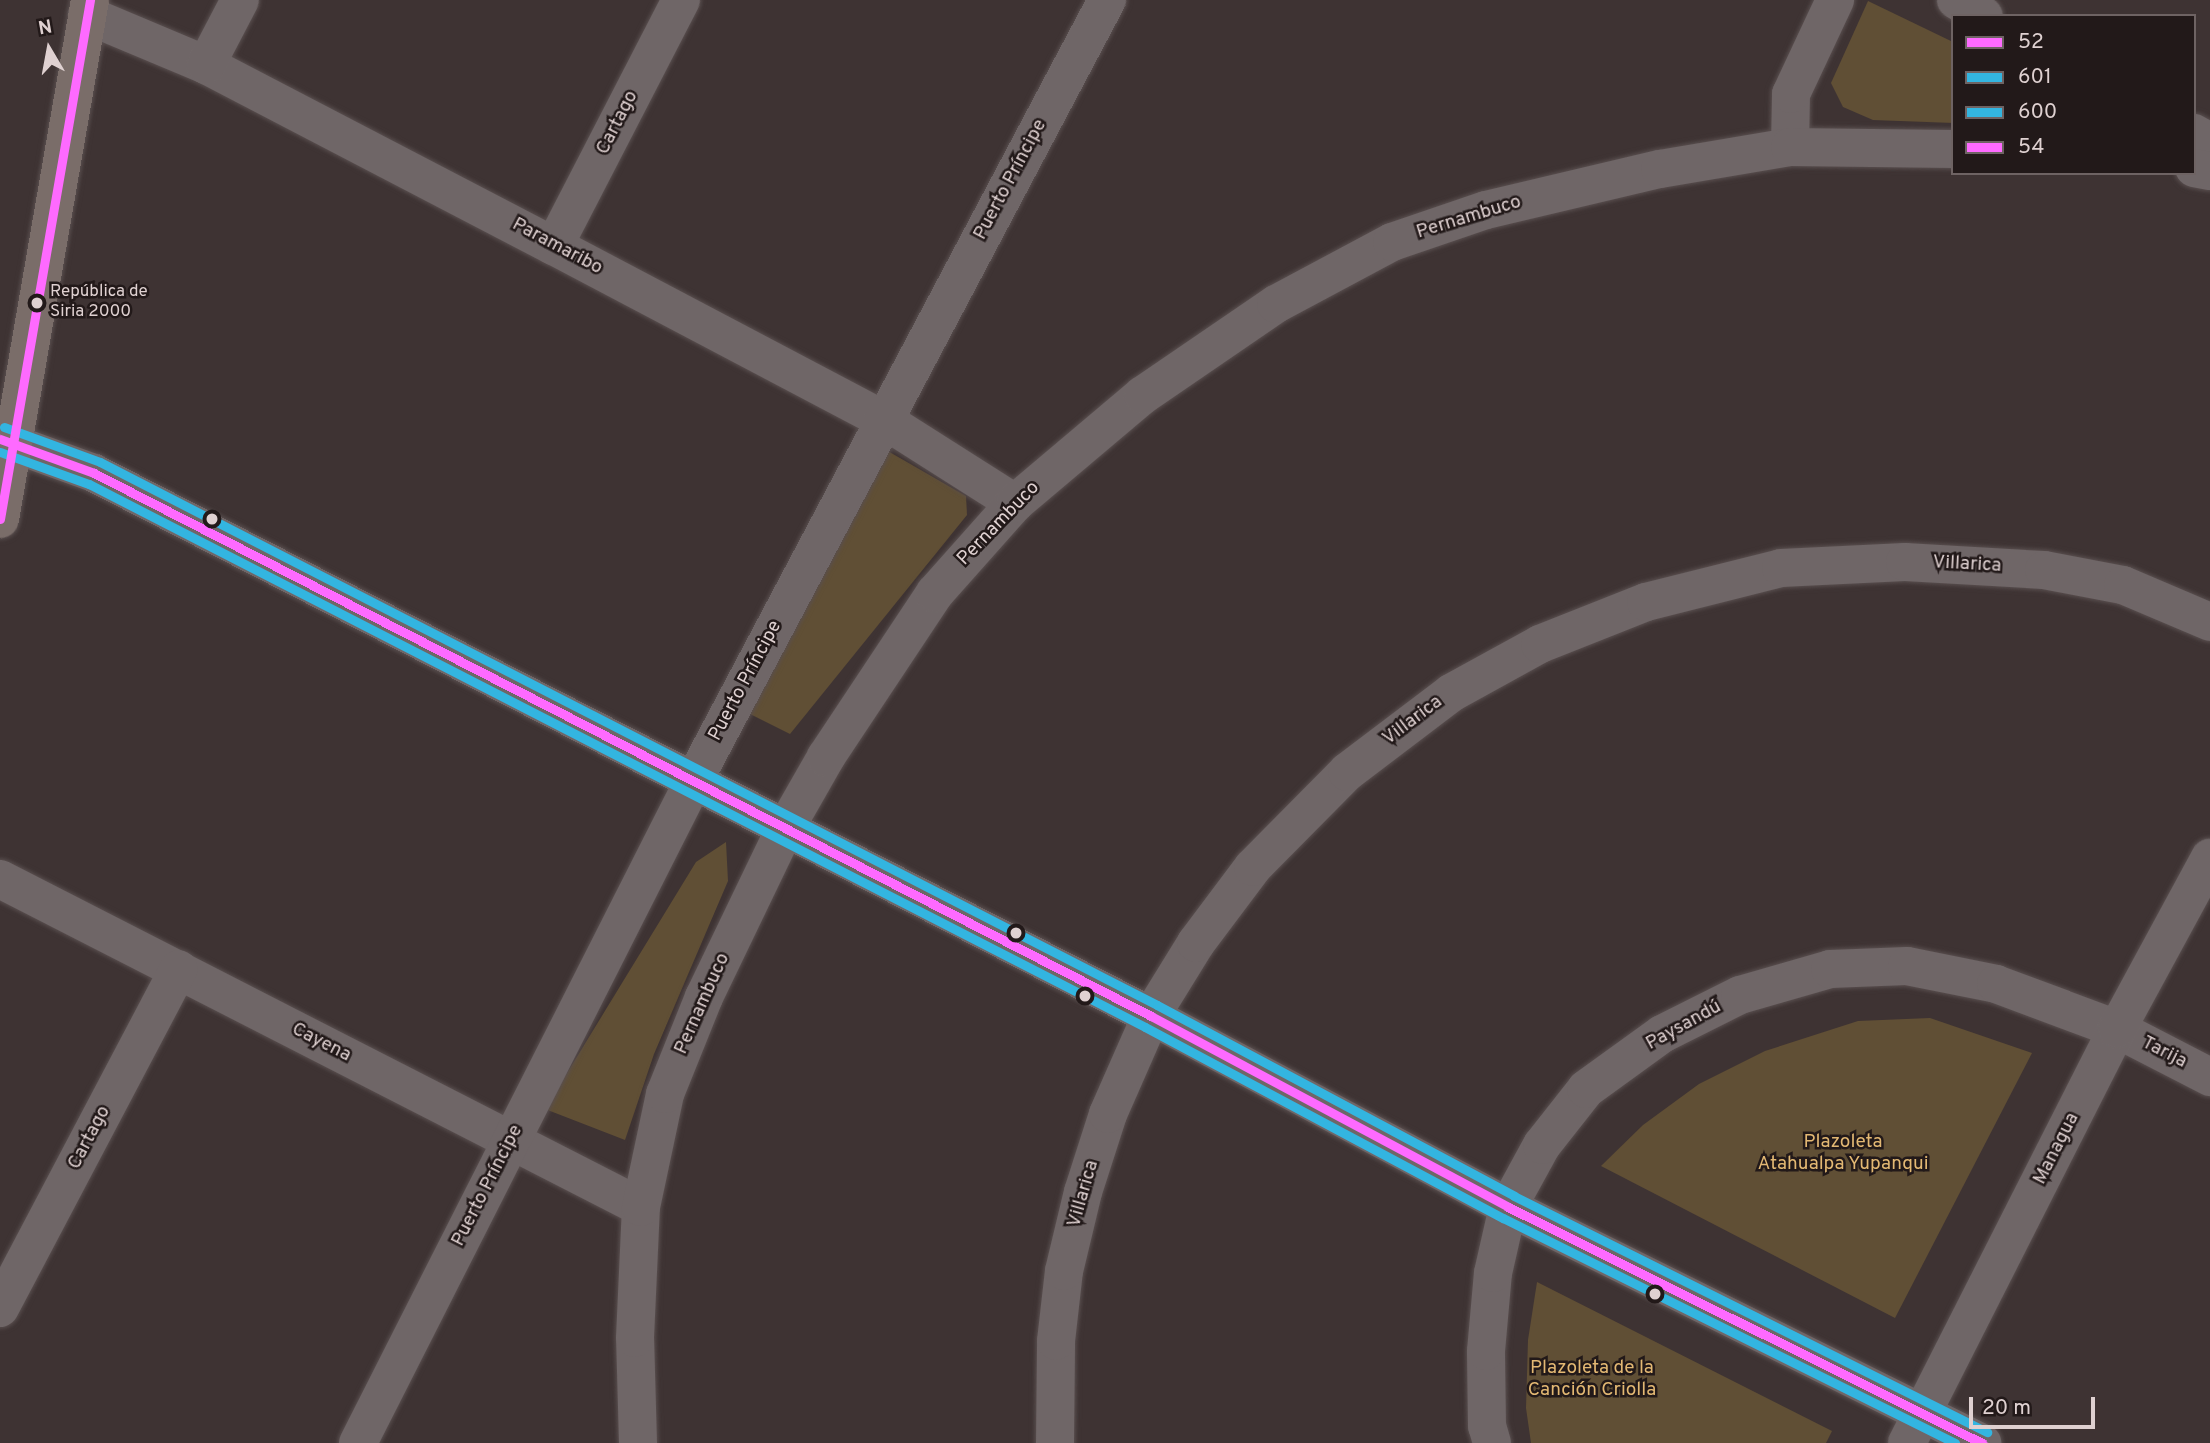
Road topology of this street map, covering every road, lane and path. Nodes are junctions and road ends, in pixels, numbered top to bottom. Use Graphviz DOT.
graph roads {
  1 [pos="240,0"];
  2 [pos="681,0"];
  3 [pos="1107,0"];
  4 [pos="1835,0"];
  5 [pos="1956,0"];
  6 [pos="88,8"];
  7 [pos="1980,14"];
  8 [pos="206,65"];
  9 [pos="1790,147"];
  10 [pos="1951,149"];
  11 [pos="554,246"];
  12 [pos="884,421"];
  13 [pos="6,441"];
  14 [pos="1014,503"];
  15 [pos="0,519"];
  16 [pos="2210,622"];
  17 [pos="694,780"];
  18 [pos="785,829"];
  19 [pos="2210,858"];
  20 [pos="0,879"];
  21 [pos="179,969"];
  22 [pos="1151,1016"];
  23 [pos="2117,1029"];
  24 [pos="2210,1077"];
  25 [pos="511,1142"];
  26 [pos="641,1207"];
  27 [pos="1508,1207"];
  28 [pos="0,1308"];
  29 [pos="1915,1428"];
  30 [pos="358,1443"];
  31 [pos="638,1443"];
  32 [pos="1055,1443"];
  33 [pos="1492,1443"];
  34 [pos="1982,1443"];
  1 -- 8 [label="street"];
  2 -- 11 [label="street, Cartago"];
  3 -- 12 [label="street, Puerto Príncipe"];
  4 -- 9 [label="street"];
  5 -- 7 [label="street"];
  6 -- 8 [label="street, Paramaribo"];
  6 -- 13 [label="main road"];
  8 -- 11 [label="street, Paramaribo"];
  9 -- 10 [label="street, Pernambuco"];
  9 -- 14 [label="street, Pernambuco"];
  11 -- 12 [label="street, Paramaribo"];
  12 -- 14 [label="street, Paramaribo"];
  12 -- 17 [label="street, Puerto Príncipe"];
  13 -- 15 [label="main road"];
  13 -- 17 [label="street"];
  14 -- 18 [label="street, Pernambuco"];
  16 -- 22 [label="street, Villarica"];
  17 -- 18 [label="street"];
  17 -- 25 [label="street, Puerto Príncipe"];
  18 -- 22 [label="street"];
  18 -- 26 [label="street, Pernambuco"];
  19 -- 23 [label="street, Managua"];
  20 -- 21 [label="street, Cayena"];
  21 -- 25 [label="street, Cayena"];
  21 -- 28 [label="street, Cartago"];
  22 -- 27 [label="street"];
  22 -- 32 [label="street, Villarica"];
  23 -- 24 [label="street, Tarija"];
  23 -- 27 [label="street, Paysandú"];
  23 -- 29 [label="street, Managua"];
  25 -- 26 [label="street, Cayena"];
  25 -- 30 [label="street, Puerto Príncipe"];
  26 -- 31 [label="street, Pernambuco"];
  27 -- 29 [label="street"];
  27 -- 33 [label="street, Paysandú"];
  29 -- 34 [label="street"];
}
